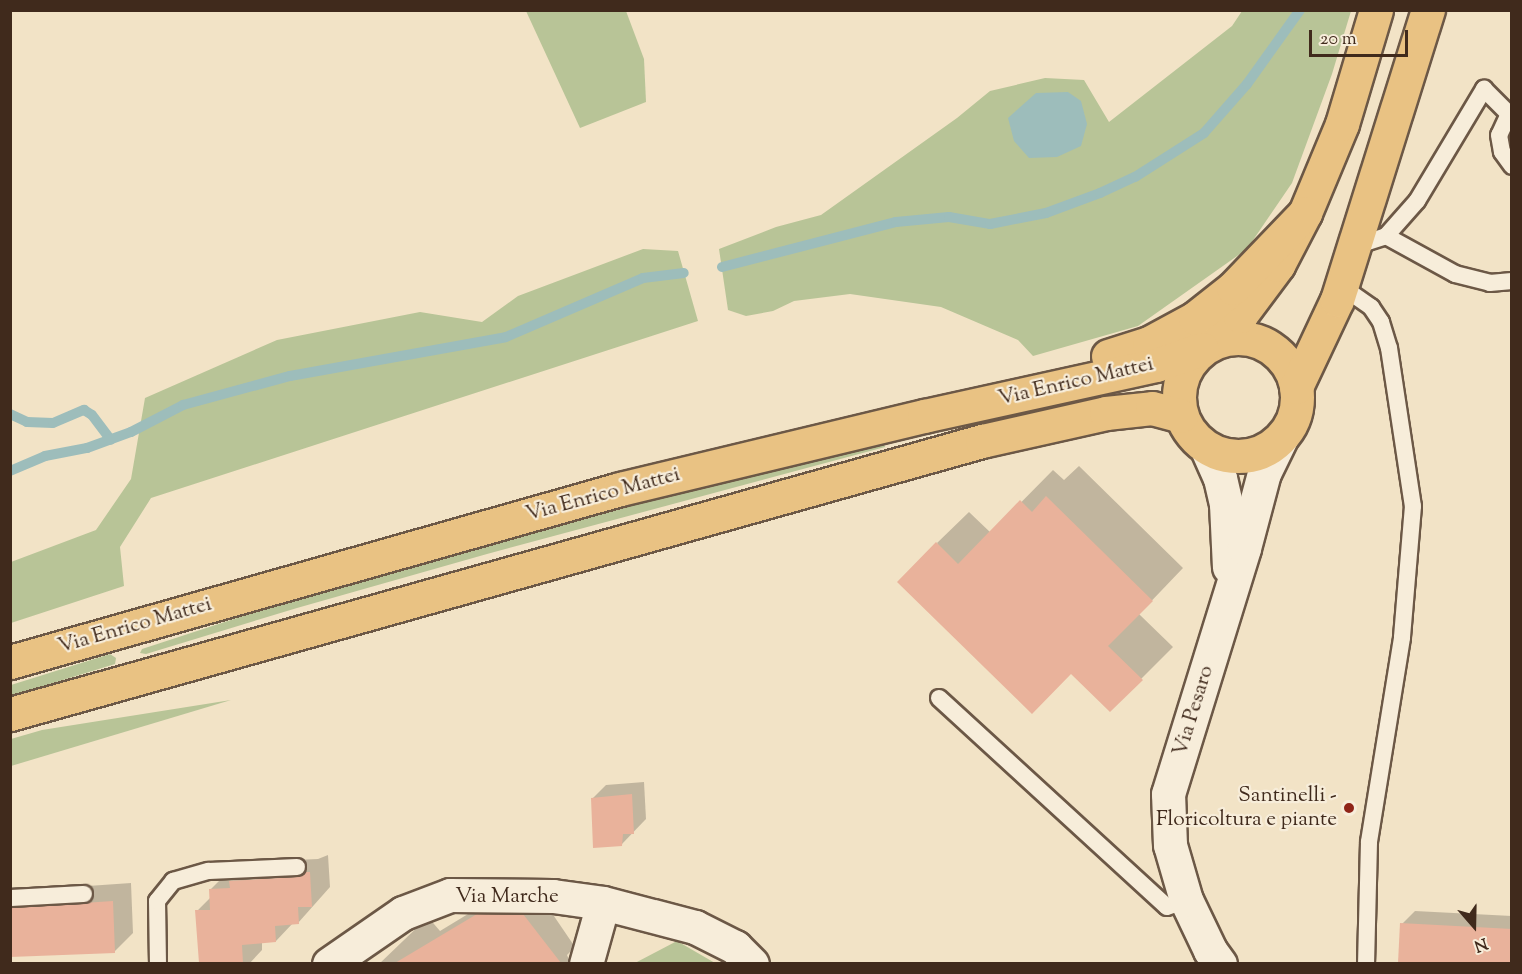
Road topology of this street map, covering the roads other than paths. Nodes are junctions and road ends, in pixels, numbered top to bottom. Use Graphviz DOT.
graph roads {
  1 [pos="1376,10"];
  2 [pos="1428,10"];
  3 [pos="1512,166"];
  4 [pos="1305,213"];
  5 [pos="1371,238"];
  6 [pos="1512,281"];
  7 [pos="1341,286"];
  8 [pos="1210,345"];
  9 [pos="1296,387"];
  10 [pos="924,416"];
  11 [pos="1180,416"];
  12 [pos="1281,438"];
  13 [pos="1207,449"];
  14 [pos="1231,593"];
  15 [pos="10,662"];
  16 [pos="939,698"];
  17 [pos="10,714"];
  18 [pos="297,867"];
  19 [pos="84,894"];
  20 [pos="10,898"];
  21 [pos="1186,900"];
  22 [pos="603,903"];
  23 [pos="158,963"];
  24 [pos="329,963"];
  25 [pos="586,963"];
  26 [pos="752,963"];
  27 [pos="1220,963"];
  28 [pos="1366,963"];
  1 -- 4 [label="main road, Via Enrico Mattei"];
  2 -- 5 [label="main road"];
  3 -- 5 [label="lane"];
  4 -- 8 [label="main road, Via Enrico Mattei"];
  4 -- 10 [label="main road"];
  5 -- 6 [label="lane"];
  5 -- 7 [label="main road"];
  7 -- 9 [label="main road"];
  7 -- 28 [label="lane"];
  8 -- 9 [label="main road"];
  8 -- 10 [label="main road, Via Enrico Mattei"];
  8 -- 11 [label="main road"];
  9 -- 12 [label="main road"];
  10 -- 15 [label="main road, Via Enrico Mattei"];
  11 -- 13 [label="main road"];
  11 -- 17 [label="main road, Via Enrico Mattei"];
  12 -- 13 [label="main road"];
  12 -- 14 [label="street, Via Pesaro"];
  13 -- 14 [label="street, Via Pesaro"];
  14 -- 21 [label="street, Via Pesaro"];
  16 -- 21 [label="lane"];
  18 -- 23 [label="lane"];
  19 -- 20 [label="lane"];
  21 -- 27 [label="street, Via Pesaro"];
  22 -- 24 [label="street, Via Marche"];
  22 -- 25 [label="street"];
  22 -- 26 [label="street, Via Marche"];
}
